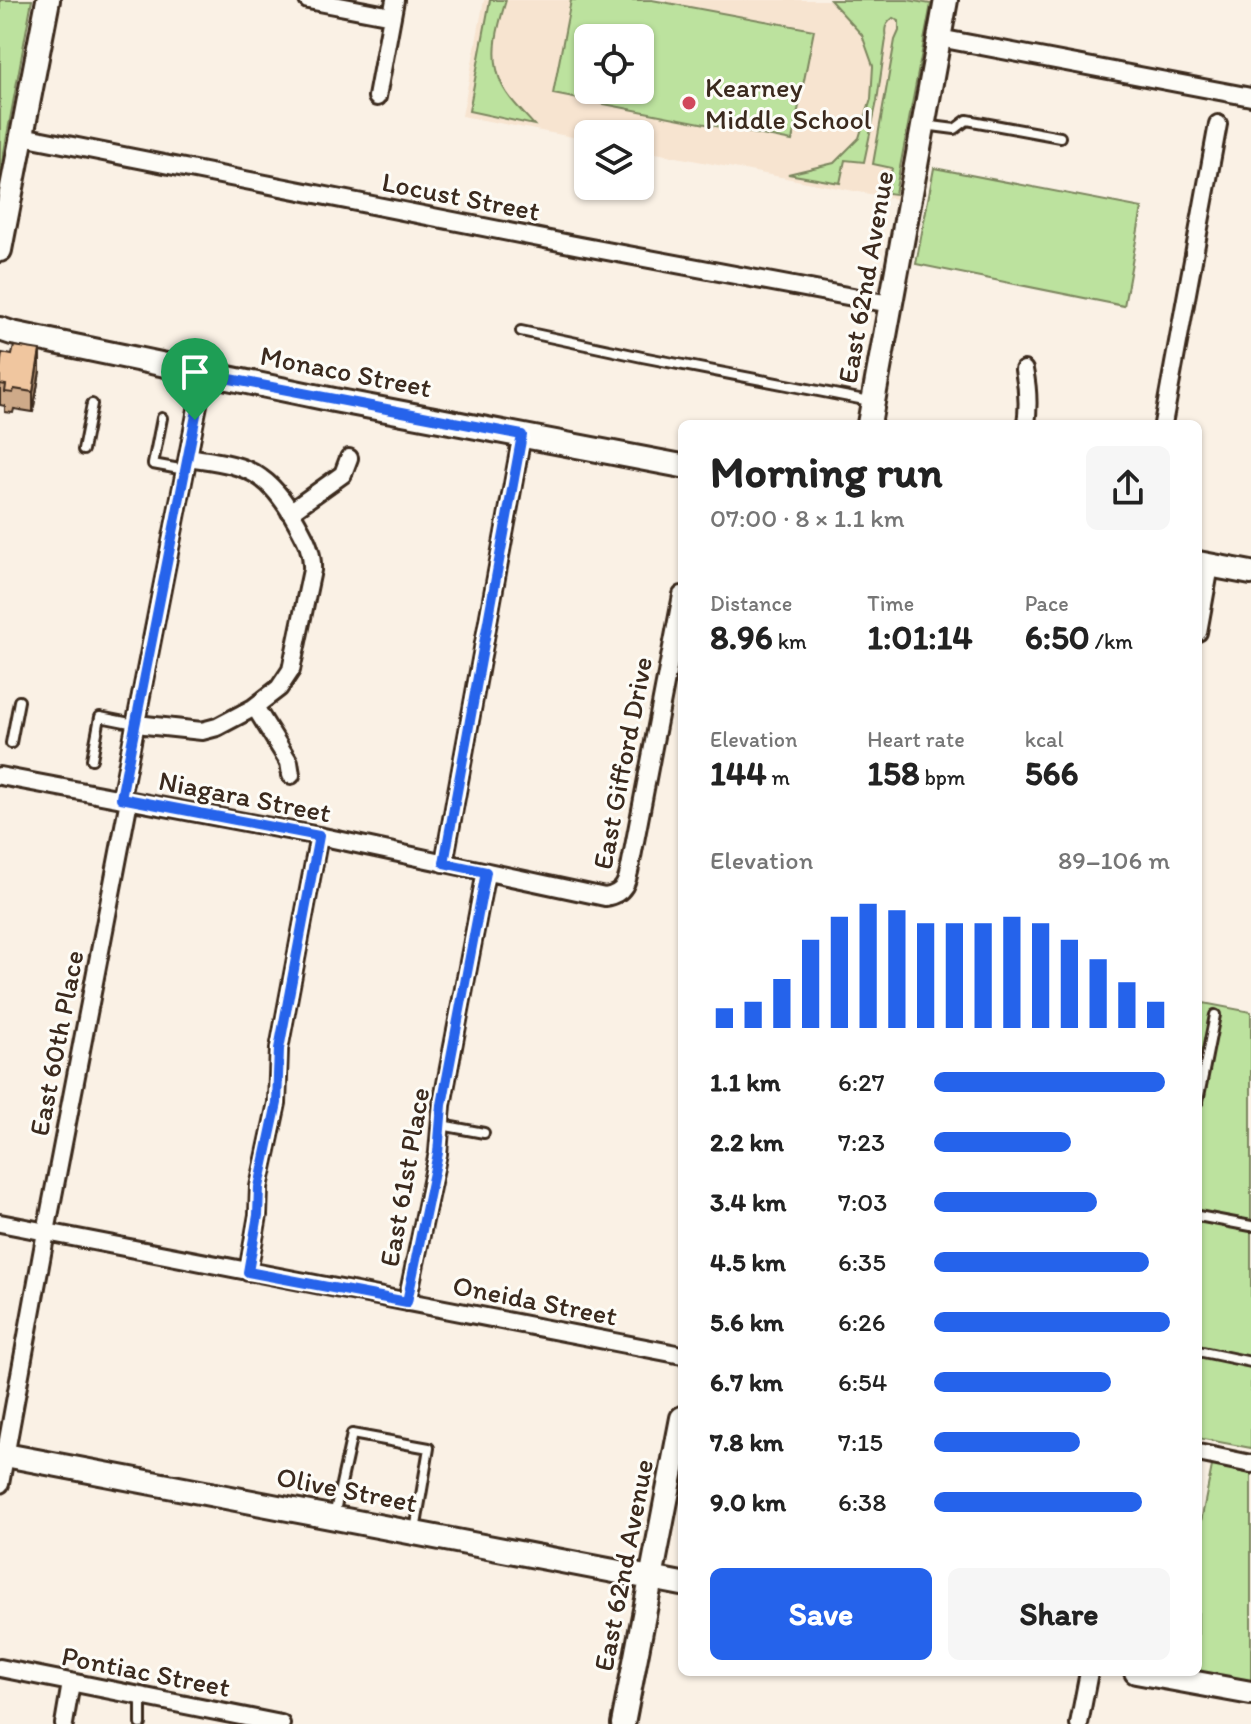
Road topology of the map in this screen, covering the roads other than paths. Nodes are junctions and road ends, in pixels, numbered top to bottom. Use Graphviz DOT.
graph roads {
  1 [pos="48,0"];
  2 [pos="308,0"];
  3 [pos="946,0"];
  4 [pos="394,8"];
  5 [pos="939,38"];
  6 [pos="377,97"];
  7 [pos="1251,97"];
  8 [pos="1218,124"];
  9 [pos="924,125"];
  10 [pos="22,136"];
  11 [pos="1060,137"];
  12 [pos="0,250"];
  13 [pos="890,304"];
  14 [pos="0,329"];
  15 [pos="521,331"];
  16 [pos="1024,370"];
  17 [pos="204,374"];
  18 [pos="873,401"];
  19 [pos="92,404"];
  20 [pos="162,418"];
  21 [pos="870,420"];
  22 [pos="1027,420"];
  23 [pos="1164,420"];
  24 [pos="522,435"];
  25 [pos="83,450"];
  26 [pos="349,458"];
  27 [pos="187,463"];
  28 [pos="678,465"];
  29 [pos="290,512"];
  30 [pos="1204,565"];
  31 [pos="1251,573"];
  32 [pos="1202,587"];
  33 [pos="678,616"];
  34 [pos="19,701"];
  35 [pos="255,707"];
  36 [pos="136,724"];
  37 [pos="11,743"];
  38 [pos="92,759"];
  39 [pos="291,775"];
  40 [pos="0,776"];
  41 [pos="125,799"];
  42 [pos="319,836"];
  43 [pos="444,863"];
  44 [pos="486,872"];
  45 [pos="619,893"];
  46 [pos="1215,1015"];
  47 [pos="1202,1081"];
  48 [pos="441,1125"];
  49 [pos="484,1133"];
  50 [pos="1202,1217"];
  51 [pos="0,1223"];
  52 [pos="1251,1226"];
  53 [pos="46,1232"];
  54 [pos="248,1272"];
  55 [pos="407,1302"];
  56 [pos="1202,1352"];
  57 [pos="678,1354"];
  58 [pos="1251,1362"];
  59 [pos="678,1438"];
  60 [pos="1202,1454"];
  61 [pos="3,1455"];
  62 [pos="1251,1464"];
  63 [pos="0,1484"];
  64 [pos="334,1517"];
  65 [pos="414,1532"];
  66 [pos="650,1577"];
  67 [pos="678,1583"];
  68 [pos="0,1668"];
  69 [pos="1088,1676"];
  70 [pos="1158,1676"];
  71 [pos="71,1683"];
  72 [pos="1251,1693"];
  73 [pos="141,1697"];
  74 [pos="255,1722"];
  75 [pos="64,1724"];
  76 [pos="141,1724"];
  77 [pos="281,1724"];
  78 [pos="623,1724"];
  79 [pos="1079,1724"];
  1 -- 10 [label="street"];
  2 -- 4 [label="street"];
  3 -- 5 [label="street, East 62nd Avenue"];
  4 -- 6 [label="street"];
  5 -- 7 [label="street"];
  5 -- 9 [label="street, East 62nd Avenue"];
  8 -- 23 [label="street"];
  9 -- 11 [label="lane"];
  9 -- 13 [label="street, East 62nd Avenue"];
  10 -- 12 [label="street"];
  10 -- 13 [label="street, Locust Street"];
  13 -- 18 [label="street, East 62nd Avenue"];
  14 -- 17 [label="street, Monaco Street"];
  15 -- 18 [label="lane"];
  16 -- 22 [label="street"];
  17 -- 24 [label="street, Monaco Street"];
  17 -- 27 [label="street, East 60th Place"];
  18 -- 21 [label="street, East 62nd Avenue"];
  19 -- 25 [label="lane"];
  20 -- 27 [label="lane"];
  24 -- 28 [label="street, Monaco Street"];
  24 -- 43 [label="street"];
  26 -- 29 [label="street"];
  27 -- 29 [label="street"];
  27 -- 36 [label="street, East 60th Place"];
  29 -- 35 [label="street"];
  30 -- 31 [label="street"];
  30 -- 32 [label="street"];
  33 -- 45 [label="street, East Gifford Drive"];
  34 -- 37 [label="lane"];
  35 -- 36 [label="street"];
  35 -- 39 [label="street"];
  36 -- 38 [label="lane"];
  36 -- 41 [label="street, East 60th Place"];
  40 -- 41 [label="street, Niagara Street"];
  41 -- 42 [label="street, Niagara Street"];
  41 -- 53 [label="street, East 60th Place"];
  42 -- 43 [label="street, Niagara Street"];
  42 -- 54 [label="street"];
  43 -- 44 [label="street, Niagara Street"];
  44 -- 45 [label="street, Niagara Street"];
  44 -- 48 [label="street, East 61st Place"];
  46 -- 47 [label="lane"];
  48 -- 49 [label="lane"];
  48 -- 55 [label="street, East 61st Place"];
  50 -- 52 [label="lane"];
  51 -- 53 [label="street, Oneida Street"];
  53 -- 54 [label="street, Oneida Street"];
  53 -- 61 [label="street, East 60th Place"];
  54 -- 55 [label="street, Oneida Street"];
  55 -- 57 [label="street, Oneida Street"];
  56 -- 58 [label="lane"];
  59 -- 66 [label="street, East 62nd Avenue"];
  60 -- 62 [label="street"];
  61 -- 63 [label="street, East 60th Place"];
  61 -- 64 [label="street, Olive Street"];
  64 -- 65 [label="street, Olive Street"];
  64 -- 65 [label="lane"];
  65 -- 66 [label="street, Olive Street"];
  66 -- 67 [label="street, Olive Street"];
  66 -- 78 [label="street, East 62nd Avenue"];
  68 -- 71 [label="street, Pontiac Street"];
  69 -- 79 [label="street"];
  70 -- 72 [label="street"];
  71 -- 73 [label="street, Pontiac Street"];
  71 -- 75 [label="street"];
  73 -- 74 [label="street, Pontiac Street"];
  73 -- 76 [label="lane"];
  74 -- 77 [label="street, Pontiac Street"];
}
